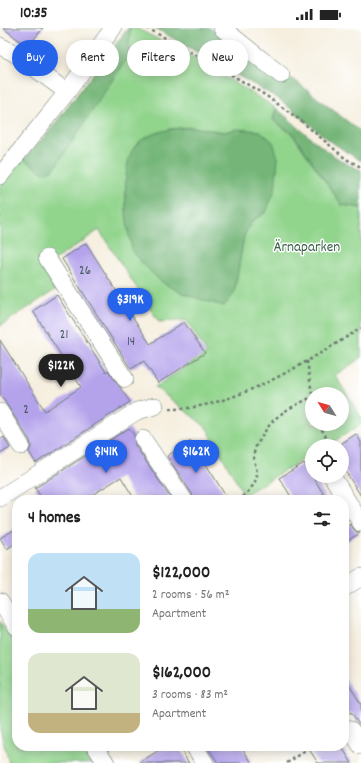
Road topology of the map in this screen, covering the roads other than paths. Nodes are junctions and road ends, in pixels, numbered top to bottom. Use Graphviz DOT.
graph roads {
  1 [pos="113,28"];
  2 [pos="222,28"];
  3 [pos="0,46"];
  4 [pos="281,75"];
  5 [pos="67,92"];
  6 [pos="0,176"];
  7 [pos="47,258"];
  8 [pos="125,379"];
  9 [pos="155,406"];
  10 [pos="0,412"];
  11 [pos="143,439"];
  12 [pos="21,446"];
  13 [pos="336,483"];
  14 [pos="181,495"];
  15 [pos="343,495"];
  16 [pos="0,498"];
  17 [pos="349,504"];
  18 [pos="361,524"];
  19 [pos="361,577"];
  20 [pos="349,585"];
  21 [pos="0,601"];
  22 [pos="12,619"];
  23 [pos="349,730"];
  24 [pos="361,746"];
  25 [pos="98,751"];
  26 [pos="197,751"];
  27 [pos="106,763"];
  28 [pos="205,763"];
  1 -- 5 [label="street"];
  2 -- 4 [label="street"];
  3 -- 5 [label="street"];
  5 -- 6 [label="street"];
  7 -- 8 [label="street"];
  9 -- 16 [label="street"];
  10 -- 12 [label="street"];
  11 -- 14 [label="street"];
  13 -- 15 [label="street"];
  17 -- 18 [label="street"];
  19 -- 20 [label="street"];
  21 -- 22 [label="street"];
  23 -- 24 [label="street"];
  25 -- 27 [label="street"];
  26 -- 28 [label="street"];
}
